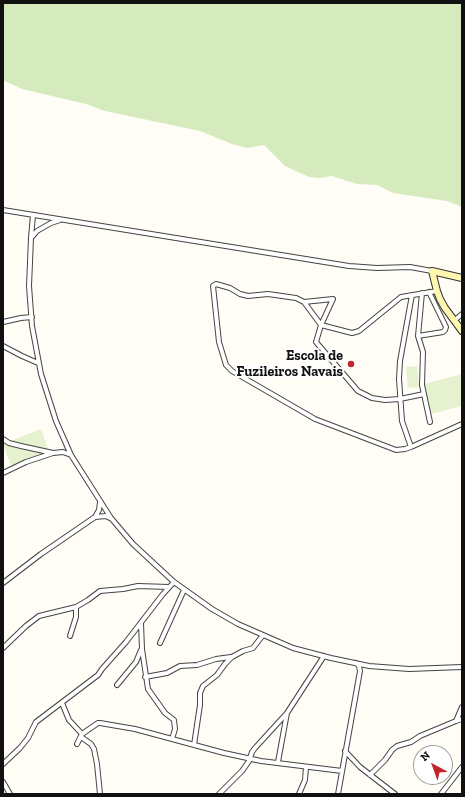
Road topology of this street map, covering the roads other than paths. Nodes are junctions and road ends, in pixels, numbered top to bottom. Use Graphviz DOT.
graph roads {
  1 [pos="4,211"];
  2 [pos="33,215"];
  3 [pos="60,220"];
  4 [pos="31,238"];
  5 [pos="432,271"];
  6 [pos="462,278"];
  7 [pos="436,291"];
  8 [pos="429,292"];
  9 [pos="422,293"];
  10 [pos="412,296"];
  11 [pos="304,302"];
  12 [pos="462,314"];
  13 [pos="32,318"];
  14 [pos="455,320"];
  15 [pos="3,322"];
  16 [pos="321,325"];
  17 [pos="462,331"];
  18 [pos="418,336"];
  19 [pos="3,346"];
  20 [pos="38,363"];
  21 [pos="424,394"];
  22 [pos="400,399"];
  23 [pos="430,422"];
  24 [pos="462,424"];
  25 [pos="3,439"];
  26 [pos="66,444"];
  27 [pos="411,447"];
  28 [pos="60,452"];
  29 [pos="53,453"];
  30 [pos="71,455"];
  31 [pos="3,473"];
  32 [pos="100,501"];
  33 [pos="95,517"];
  34 [pos="111,518"];
  35 [pos="174,582"];
  36 [pos="3,583"];
  37 [pos="169,586"];
  38 [pos="184,590"];
  39 [pos="76,607"];
  40 [pos="141,622"];
  41 [pos="262,635"];
  42 [pos="70,636"];
  43 [pos="160,643"];
  44 [pos="3,648"];
  45 [pos="142,649"];
  46 [pos="324,656"];
  47 [pos="232,657"];
  48 [pos="356,663"];
  49 [pos="369,666"];
  50 [pos="462,667"];
  51 [pos="360,671"];
  52 [pos="145,677"];
  53 [pos="117,685"];
  54 [pos="62,703"];
  55 [pos="462,706"];
  56 [pos="287,713"];
  57 [pos="462,719"];
  58 [pos="456,721"];
  59 [pos="82,735"];
  60 [pos="172,739"];
  61 [pos="76,744"];
  62 [pos="194,745"];
  63 [pos="345,751"];
  64 [pos="250,758"];
  65 [pos="278,762"];
  66 [pos="3,764"];
  67 [pos="306,767"];
  68 [pos="462,767"];
  69 [pos="342,771"];
  70 [pos="370,774"];
  71 [pos="3,782"];
  72 [pos="10,794"];
  73 [pos="100,794"];
  74 [pos="219,794"];
  75 [pos="299,794"];
  76 [pos="338,794"];
  77 [pos="395,794"];
  78 [pos="441,794"];
  1 -- 2 [label="street"];
  2 -- 3 [label="street"];
  2 -- 4 [label="street"];
  3 -- 4 [label="street"];
  3 -- 5 [label="street"];
  4 -- 13 [label="street"];
  5 -- 6 [label="street"];
  5 -- 7 [label="street"];
  7 -- 8 [label="street"];
  7 -- 14 [label="street"];
  8 -- 9 [label="street"];
  8 -- 18 [label="street"];
  9 -- 10 [label="street"];
  9 -- 18 [label="street"];
  10 -- 16 [label="street"];
  10 -- 22 [label="street"];
  11 -- 16 [label="street"];
  11 -- 16 [label="street"];
  11 -- 27 [label="street"];
  12 -- 14 [label="street"];
  13 -- 15 [label="street"];
  13 -- 20 [label="street"];
  14 -- 17 [label="street"];
  16 -- 22 [label="street"];
  18 -- 21 [label="street"];
  19 -- 20 [label="street"];
  20 -- 26 [label="street"];
  21 -- 22 [label="street"];
  21 -- 23 [label="street"];
  22 -- 27 [label="street"];
  24 -- 27 [label="street"];
  25 -- 29 [label="street"];
  26 -- 28 [label="street"];
  26 -- 30 [label="street"];
  28 -- 29 [label="street"];
  28 -- 30 [label="street"];
  29 -- 31 [label="street"];
  30 -- 32 [label="street"];
  32 -- 33 [label="street"];
  32 -- 34 [label="street"];
  33 -- 34 [label="street"];
  33 -- 36 [label="street"];
  34 -- 35 [label="street"];
  35 -- 37 [label="street"];
  35 -- 38 [label="street"];
  37 -- 39 [label="street"];
  37 -- 40 [label="street"];
  38 -- 41 [label="street"];
  38 -- 43 [label="street"];
  39 -- 42 [label="street"];
  39 -- 44 [label="street"];
  40 -- 45 [label="street"];
  40 -- 54 [label="street"];
  41 -- 46 [label="street"];
  41 -- 47 [label="street"];
  45 -- 52 [label="street"];
  45 -- 53 [label="street"];
  46 -- 48 [label="street"];
  46 -- 56 [label="street"];
  47 -- 52 [label="street"];
  47 -- 62 [label="street"];
  48 -- 49 [label="street"];
  48 -- 51 [label="street"];
  49 -- 50 [label="street"];
  49 -- 51 [label="street"];
  51 -- 63 [label="street"];
  52 -- 60 [label="street"];
  54 -- 59 [label="street"];
  54 -- 66 [label="street"];
  55 -- 58 [label="street"];
  56 -- 64 [label="street"];
  56 -- 65 [label="street"];
  57 -- 58 [label="street"];
  58 -- 70 [label="street"];
  59 -- 60 [label="street"];
  59 -- 61 [label="street"];
  59 -- 73 [label="street"];
  60 -- 62 [label="street"];
  62 -- 64 [label="street"];
  63 -- 69 [label="street"];
  63 -- 70 [label="street"];
  64 -- 65 [label="street"];
  64 -- 74 [label="street"];
  65 -- 67 [label="street"];
  67 -- 69 [label="street"];
  67 -- 75 [label="street"];
  68 -- 78 [label="street"];
  69 -- 76 [label="street"];
  70 -- 77 [label="street"];
  71 -- 72 [label="street"];
}
